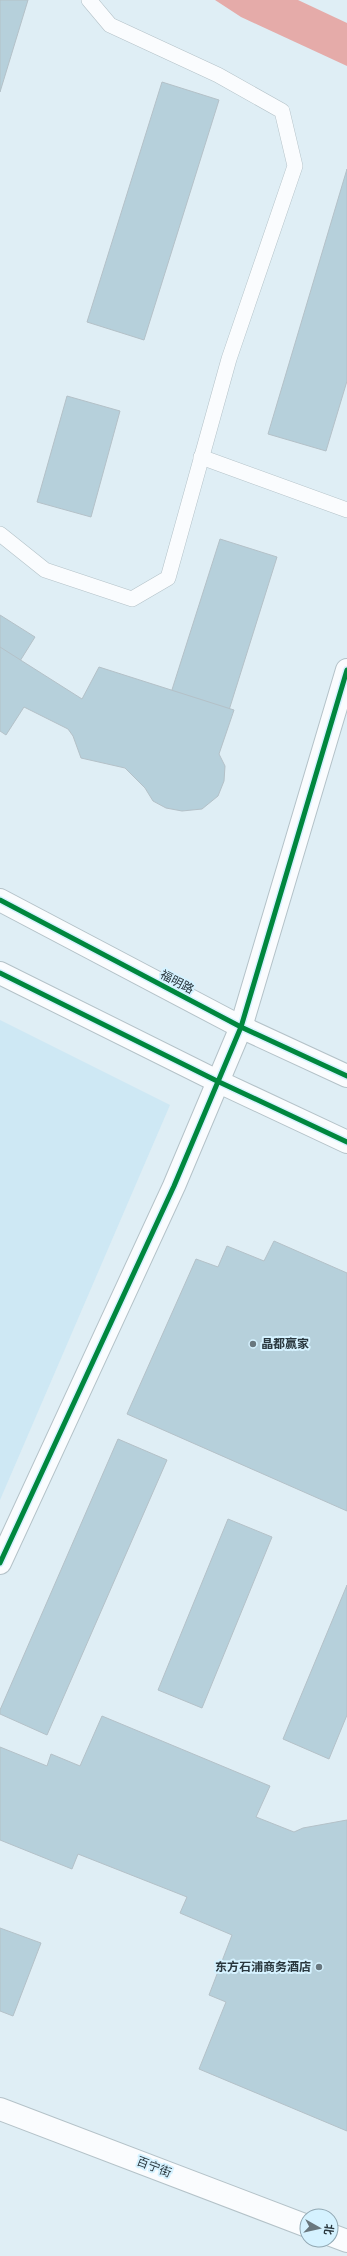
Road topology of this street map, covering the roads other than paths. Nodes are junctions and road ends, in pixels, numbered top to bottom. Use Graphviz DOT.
graph roads {
  1 [pos="89,0"];
  2 [pos="201,457"];
  3 [pos="347,510"];
  4 [pos="0,534"];
  5 [pos="347,670"];
  6 [pos="0,900"];
  7 [pos="0,973"];
  8 [pos="241,1027"];
  9 [pos="347,1076"];
  10 [pos="217,1081"];
  11 [pos="347,1142"];
  12 [pos="0,1563"];
  13 [pos="0,2109"];
  14 [pos="299,2223"];
  1 -- 2 [label="lane"];
  2 -- 3 [label="lane"];
  2 -- 4 [label="lane"];
  5 -- 8 [label="street"];
  6 -- 8 [label="street, 福明路"];
  7 -- 10 [label="street"];
  8 -- 9 [label="street, 福明路"];
  8 -- 10 [label="street"];
  10 -- 11 [label="street"];
  10 -- 12 [label="street"];
  13 -- 14 [label="street, 百宁街"];
}
